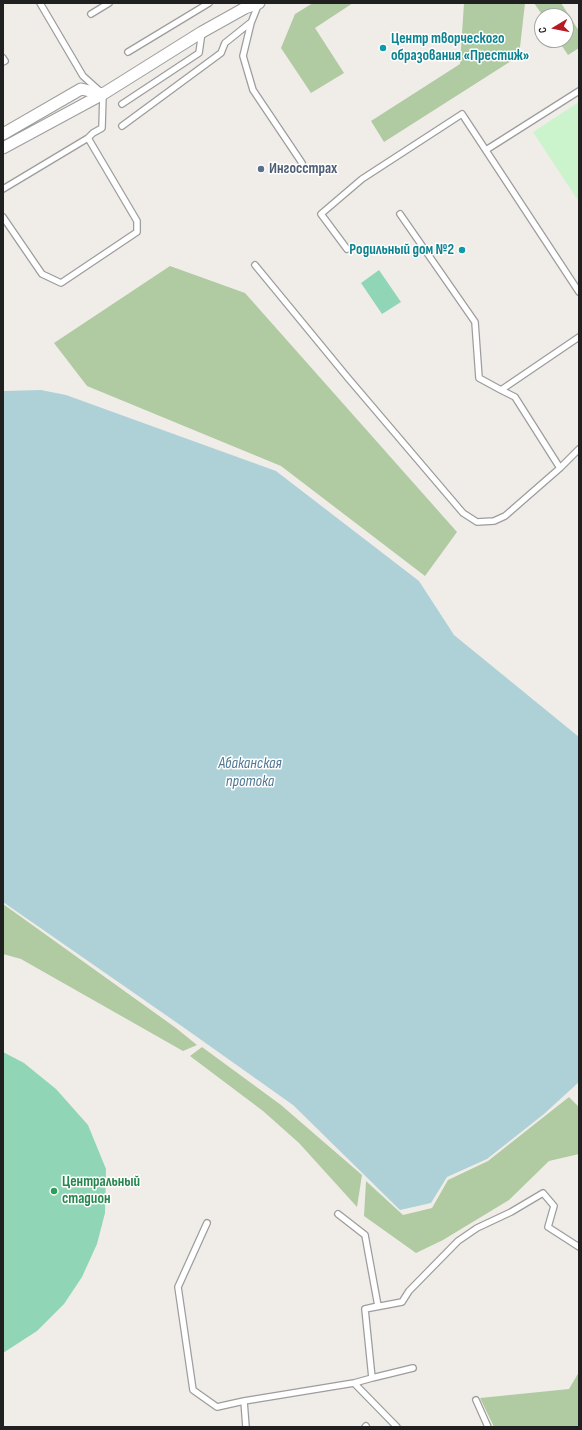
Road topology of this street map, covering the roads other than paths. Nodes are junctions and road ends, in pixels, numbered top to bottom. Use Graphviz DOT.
graph roads {
  1 [pos="40,3"];
  2 [pos="108,3"];
  3 [pos="209,3"];
  4 [pos="259,3"];
  5 [pos="243,6"];
  6 [pos="91,14"];
  7 [pos="251,23"];
  8 [pos="202,32"];
  9 [pos="128,52"];
  10 [pos="3,58"];
  11 [pos="3,62"];
  12 [pos="579,90"];
  13 [pos="103,94"];
  14 [pos="122,104"];
  15 [pos="122,126"];
  16 [pos="3,134"];
  17 [pos="88,138"];
  18 [pos="3,148"];
  19 [pos="486,150"];
  20 [pos="302,163"];
  21 [pos="3,189"];
  22 [pos="400,214"];
  23 [pos="3,217"];
  24 [pos="347,249"];
  25 [pos="255,265"];
  26 [pos="579,292"];
  27 [pos="579,337"];
  28 [pos="501,390"];
  29 [pos="579,449"];
  30 [pos="560,468"];
  31 [pos="338,1214"];
  32 [pos="207,1223"];
  33 [pos="579,1247"];
  34 [pos="378,1306"];
  35 [pos="413,1368"];
  36 [pos="372,1378"];
  37 [pos="354,1384"];
  38 [pos="476,1400"];
  39 [pos="244,1401"];
  40 [pos="246,1427"];
  41 [pos="397,1427"];
  42 [pos="488,1427"];
  1 -- 13 [label="lane"];
  2 -- 6 [label="lane"];
  3 -- 9 [label="lane"];
  4 -- 5 [label="street"];
  4 -- 7 [label="lane"];
  5 -- 8 [label="street"];
  7 -- 15 [label="lane"];
  7 -- 20 [label="lane"];
  8 -- 13 [label="street"];
  8 -- 14 [label="lane"];
  10 -- 11 [label="lane"];
  12 -- 19 [label="lane"];
  13 -- 16 [label="street"];
  13 -- 17 [label="lane"];
  13 -- 18 [label="street"];
  17 -- 21 [label="lane"];
  17 -- 23 [label="lane"];
  19 -- 24 [label="lane"];
  19 -- 26 [label="lane"];
  22 -- 28 [label="lane"];
  25 -- 30 [label="lane"];
  27 -- 28 [label="lane"];
  28 -- 30 [label="lane"];
  29 -- 30 [label="lane"];
  31 -- 34 [label="lane"];
  32 -- 39 [label="lane"];
  33 -- 34 [label="lane"];
  34 -- 36 [label="lane"];
  35 -- 36 [label="lane"];
  36 -- 37 [label="lane"];
  37 -- 39 [label="lane"];
  37 -- 41 [label="lane"];
  38 -- 42 [label="lane"];
  39 -- 40 [label="lane"];
}
